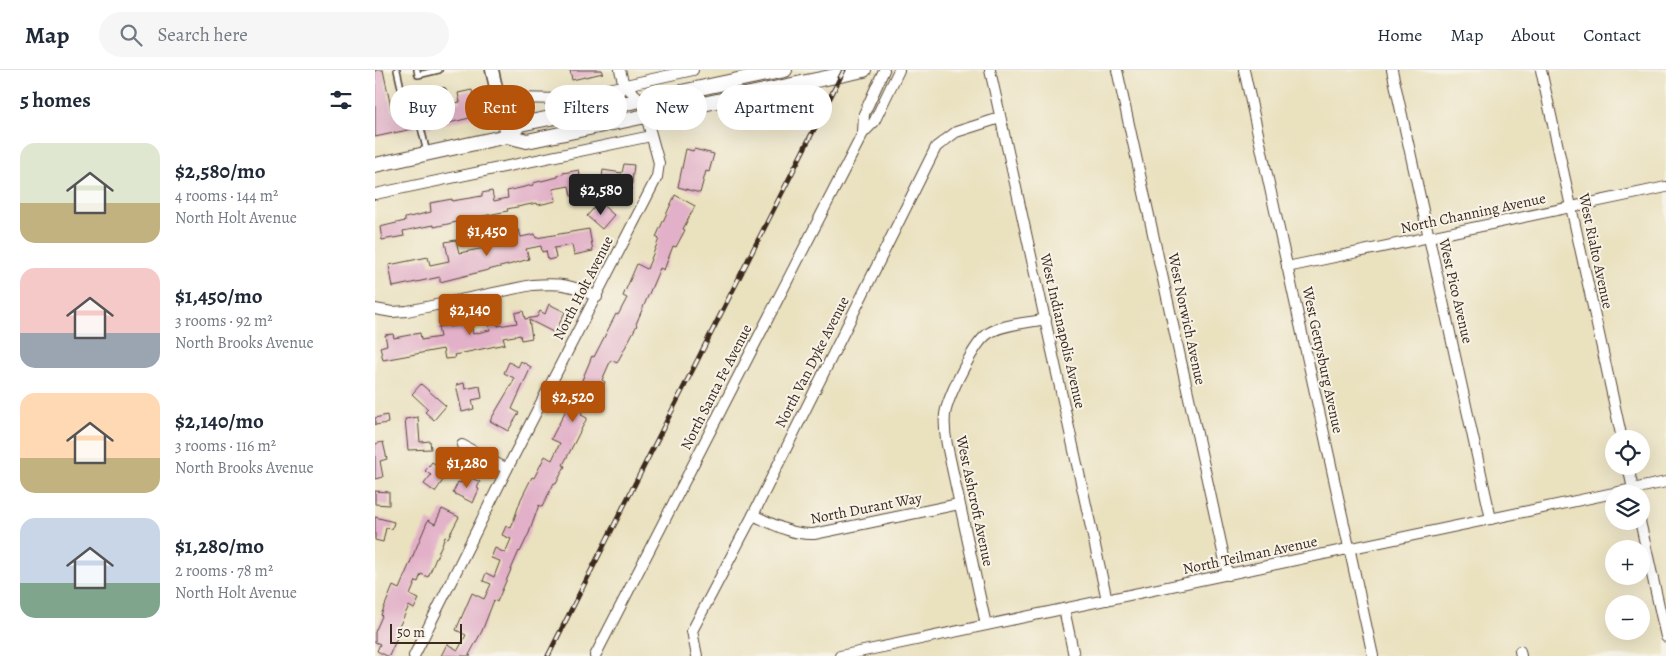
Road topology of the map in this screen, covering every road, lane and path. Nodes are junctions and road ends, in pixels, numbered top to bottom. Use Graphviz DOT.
graph roads {
  1 [pos="397,70"];
  2 [pos="417,70"];
  3 [pos="439,70"];
  4 [pos="492,70"];
  5 [pos="620,70"];
  6 [pos="693,70"];
  7 [pos="785,70"];
  8 [pos="864,70"];
  9 [pos="884,70"];
  10 [pos="899,70"];
  11 [pos="990,70"];
  12 [pos="1117,70"];
  13 [pos="1243,70"];
  14 [pos="1392,70"];
  15 [pos="1541,70"];
  16 [pos="400,85"];
  17 [pos="496,85"];
  18 [pos="624,85"];
  19 [pos="707,86"];
  20 [pos="627,88"];
  21 [pos="637,96"];
  22 [pos="707,103"];
  23 [pos="637,118"];
  24 [pos="1000,118"];
  25 [pos="545,119"];
  26 [pos="422,130"];
  27 [pos="506,130"];
  28 [pos="650,130"];
  29 [pos="863,133"];
  30 [pos="507,136"];
  31 [pos="651,136"];
  32 [pos="427,153"];
  33 [pos="375,165"];
  34 [pos="1666,187"];
  35 [pos="375,194"];
  36 [pos="1571,207"];
  37 [pos="1429,238"];
  38 [pos="1287,267"];
  39 [pos="597,297"];
  40 [pos="375,309"];
  41 [pos="1046,320"];
  42 [pos="1620,430"];
  43 [pos="462,445"];
  44 [pos="507,469"];
  45 [pos="1666,482"];
  46 [pos="1650,487"];
  47 [pos="1605,497"];
  48 [pos="959,504"];
  49 [pos="753,515"];
  50 [pos="1491,519"];
  51 [pos="1642,530"];
  52 [pos="1349,549"];
  53 [pos="1228,575"];
  54 [pos="1107,600"];
  55 [pos="1064,609"];
  56 [pos="986,625"];
  57 [pos="1665,632"];
  58 [pos="414,656"];
  59 [pos="595,656"];
  60 [pos="697,656"];
  61 [pos="840,656"];
  62 [pos="1074,656"];
  63 [pos="1373,656"];
  1 -- 16 [label="lane"];
  2 -- 3 [label="lane"];
  4 -- 17 [label="street"];
  5 -- 18 [label="street"];
  6 -- 18 [label="street"];
  7 -- 19 [label="main road"];
  8 -- 22 [label="main road"];
  9 -- 29 [label="street, North Santa Fe Avenue"];
  10 -- 29 [label="street, North Santa Fe Avenue"];
  11 -- 24 [label="street, West Indianapolis Avenue"];
  12 -- 53 [label="street, West Norwich Avenue"];
  13 -- 38 [label="street, West Gettysburg Avenue"];
  14 -- 37 [label="street, West Pico Avenue"];
  15 -- 36 [label="street, West Rialto Avenue"];
  20 -- 21 [label="street"];
  23 -- 30 [label="main road"];
  24 -- 41 [label="street, West Indianapolis Avenue"];
  24 -- 49 [label="street, North Van Dyke Avenue"];
  25 -- 30 [label="main road"];
  26 -- 32 [label="lane"];
  27 -- 30 [label="street"];
  28 -- 31 [label="street, North Holt Avenue"];
  29 -- 59 [label="street, North Santa Fe Avenue"];
  30 -- 32 [label="main road"];
  31 -- 35 [label="street"];
  31 -- 39 [label="street, North Holt Avenue"];
  32 -- 33 [label="main road"];
  34 -- 36 [label="street, North Channing Avenue"];
  36 -- 37 [label="street, North Channing Avenue"];
  36 -- 42 [label="street, West Rialto Avenue"];
  37 -- 38 [label="street, North Channing Avenue"];
  37 -- 50 [label="street, West Pico Avenue"];
  38 -- 52 [label="street, West Gettysburg Avenue"];
  39 -- 40 [label="street"];
  39 -- 44 [label="street, North Holt Avenue"];
  41 -- 48 [label="street, West Ashcroft Avenue"];
  41 -- 54 [label="street, West Indianapolis Avenue"];
  43 -- 44 [label="street"];
  44 -- 58 [label="street, North Holt Avenue"];
  45 -- 46 [label="street, North Teilman Avenue"];
  47 -- 50 [label="street, North Teilman Avenue"];
  48 -- 49 [label="street, North Durant Way"];
  48 -- 56 [label="street, West Ashcroft Avenue"];
  49 -- 60 [label="street, North Van Dyke Avenue"];
  50 -- 52 [label="street, North Teilman Avenue"];
  51 -- 57 [label="street"];
  52 -- 53 [label="street, North Teilman Avenue"];
  52 -- 63 [label="street, West Gettysburg Avenue"];
  53 -- 54 [label="street, North Teilman Avenue"];
  54 -- 55 [label="street, North Teilman Avenue"];
  55 -- 56 [label="street, North Teilman Avenue"];
  55 -- 62 [label="street"];
  56 -- 61 [label="street, North Teilman Avenue"];
}
